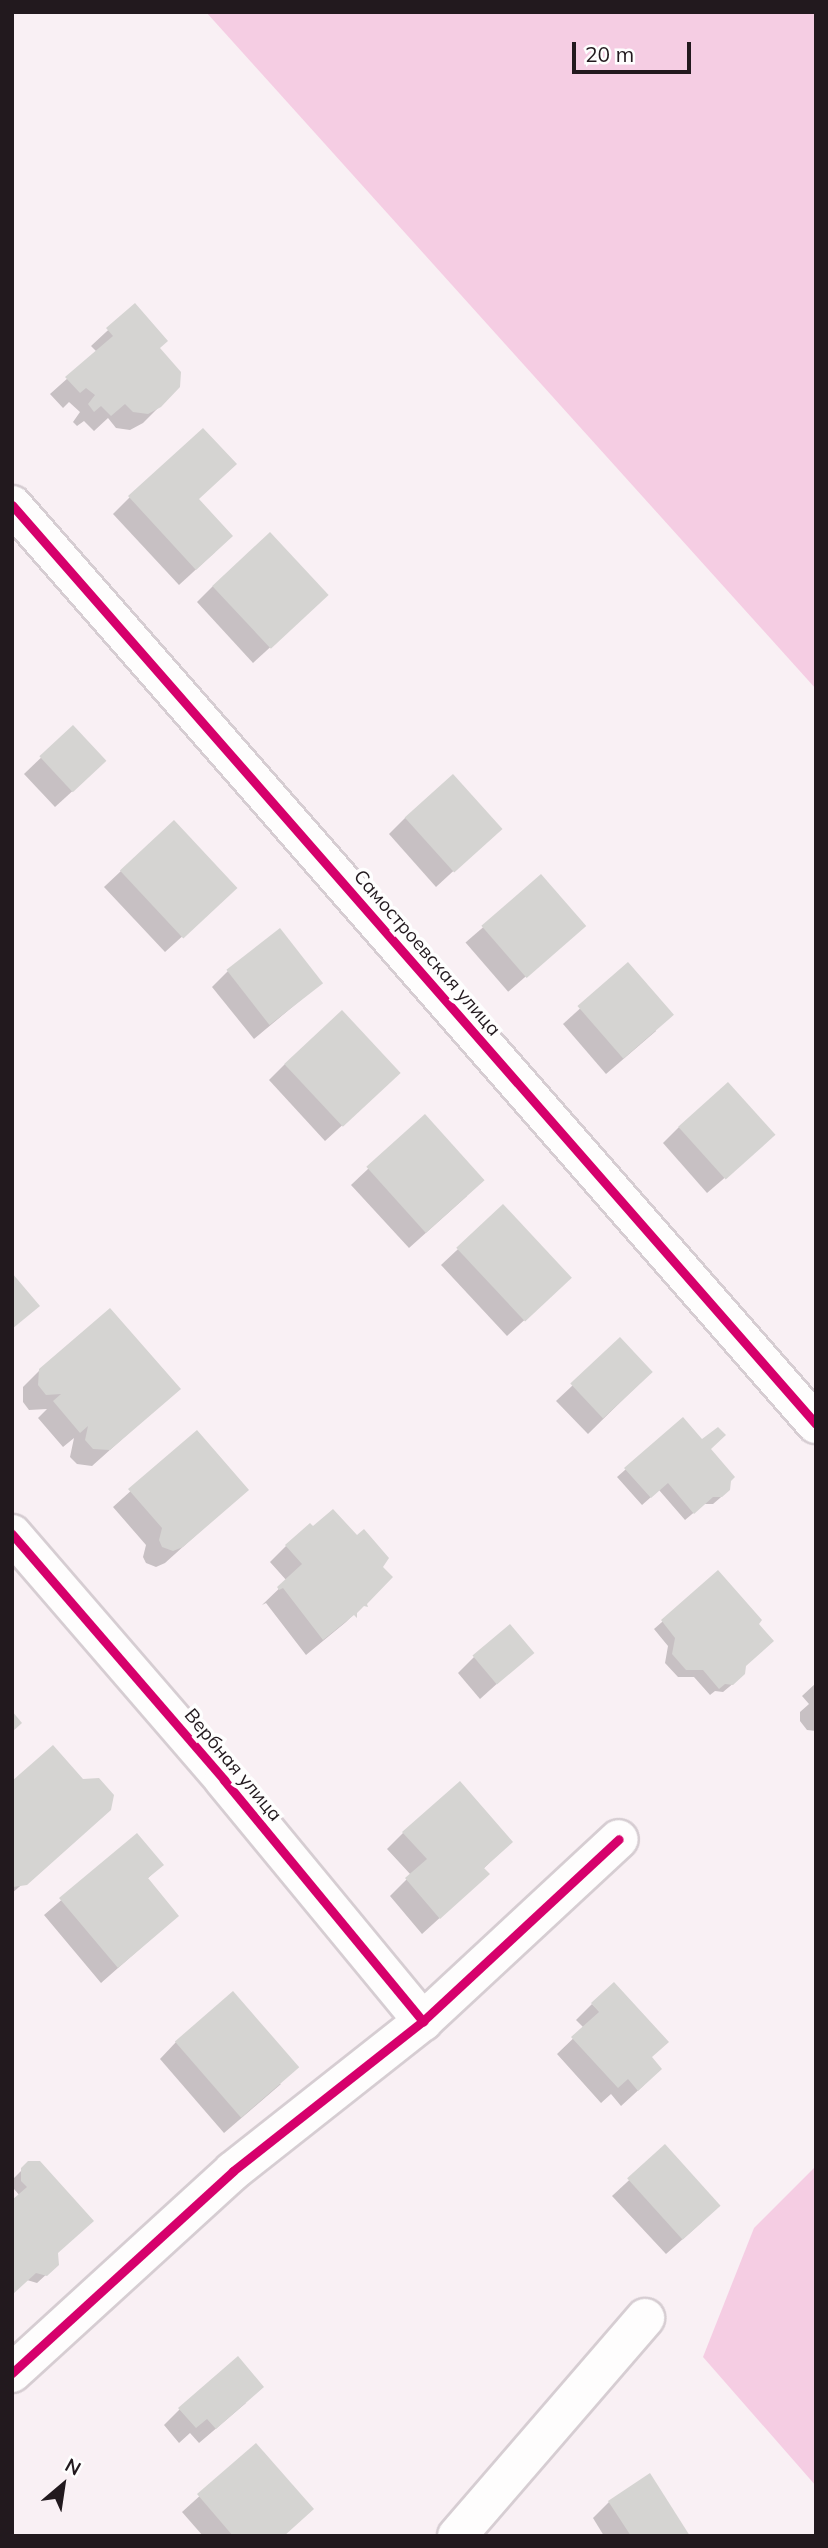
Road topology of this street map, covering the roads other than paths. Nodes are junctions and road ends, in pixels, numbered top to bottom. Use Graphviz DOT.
graph roads {
  1 [pos="12,505"];
  2 [pos="816,1424"];
  3 [pos="12,1534"];
  4 [pos="619,1839"];
  5 [pos="423,2021"];
  6 [pos="645,2318"];
  7 [pos="12,2373"];
  8 [pos="457,2536"];
  1 -- 2 [label="street, Самостроевская улица"];
  3 -- 5 [label="street, Вербная улица"];
  4 -- 5 [label="street"];
  5 -- 7 [label="street"];
  6 -- 8 [label="street"];
}
